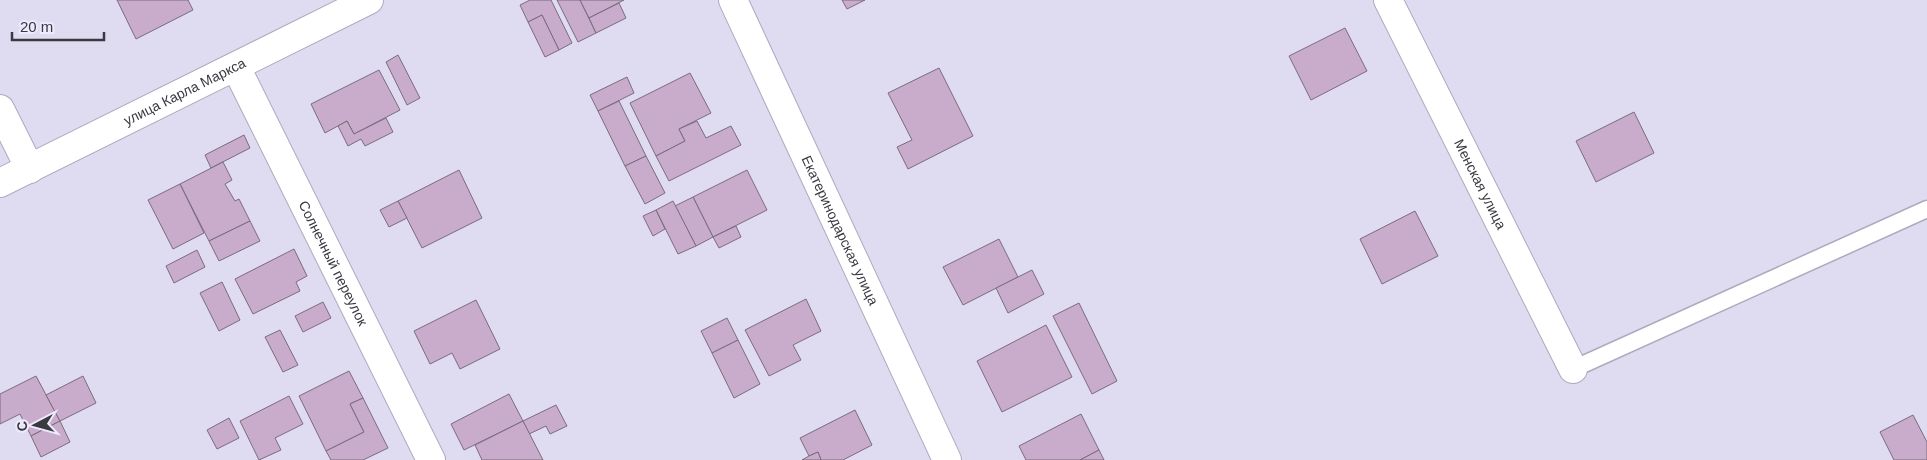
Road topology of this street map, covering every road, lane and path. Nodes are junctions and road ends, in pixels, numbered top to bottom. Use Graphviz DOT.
graph roads {
  1 [pos="369,0"];
  2 [pos="733,0"];
  3 [pos="1388,0"];
  4 [pos="236,67"];
  5 [pos="0,109"];
  6 [pos="30,169"];
  7 [pos="0,183"];
  8 [pos="1927,209"];
  9 [pos="1572,369"];
  10 [pos="430,460"];
  11 [pos="947,460"];
  1 -- 4 [label="street, улица Карла Маркса"];
  2 -- 11 [label="street, Екатеринодарская улица"];
  3 -- 9 [label="street, Менская улица"];
  4 -- 6 [label="street, улица Карла Маркса"];
  4 -- 10 [label="street, Солнечный переулок"];
  5 -- 6 [label="street"];
  6 -- 7 [label="street, улица Карла Маркса"];
  8 -- 9 [label="lane"];
}
